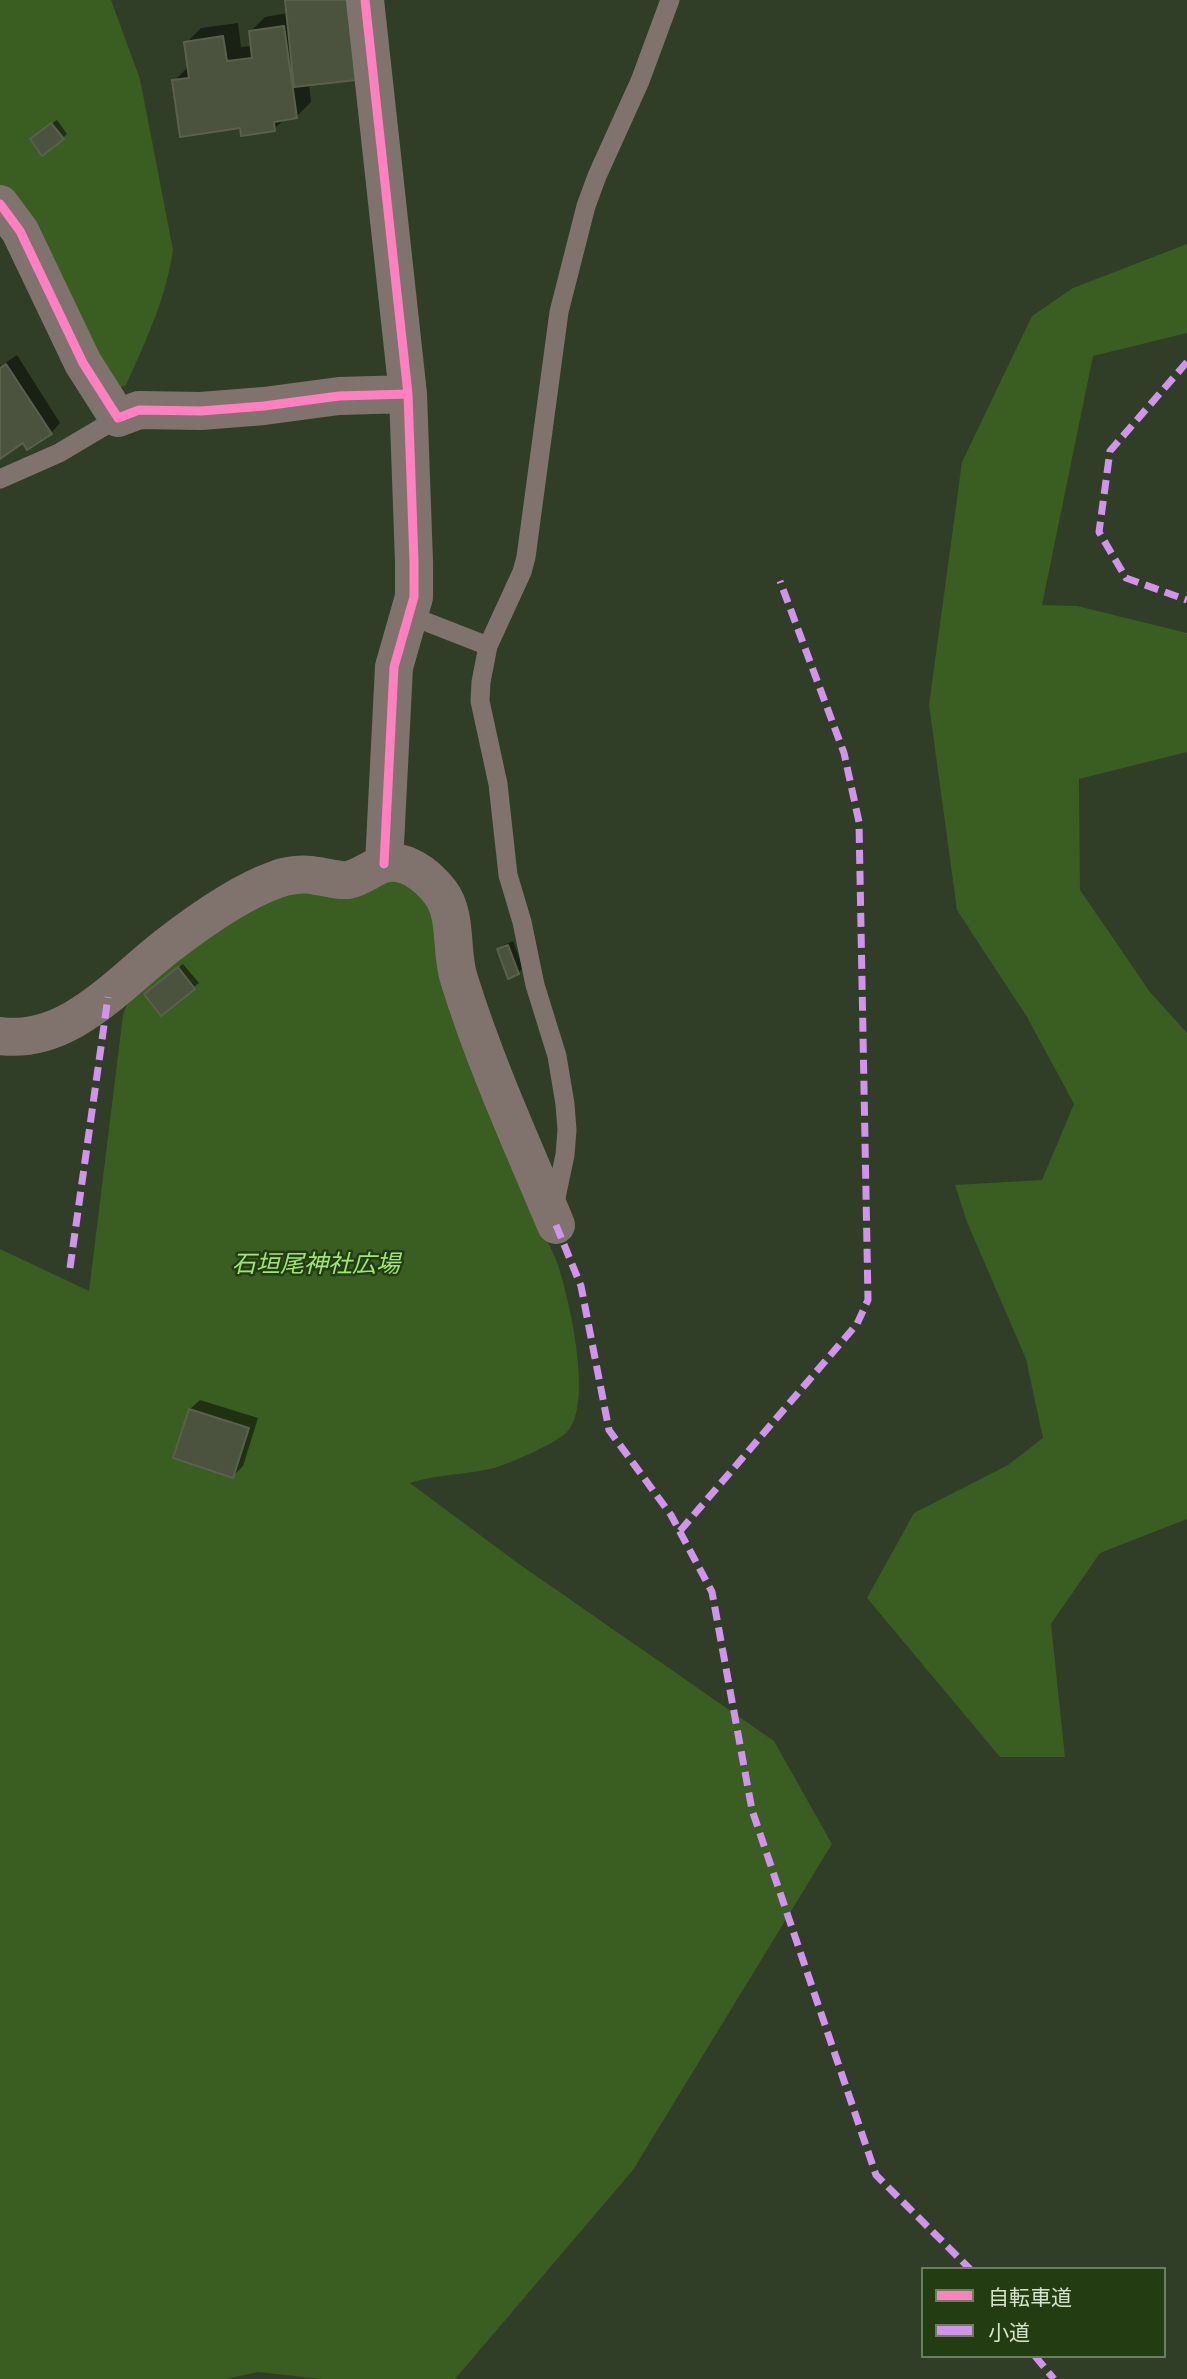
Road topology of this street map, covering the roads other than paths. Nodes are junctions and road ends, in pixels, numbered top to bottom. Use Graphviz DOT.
graph roads {
  1 [pos="365,0"];
  2 [pos="670,0"];
  3 [pos="0,204"];
  4 [pos="408,394"];
  5 [pos="118,418"];
  6 [pos="0,479"];
  7 [pos="411,613"];
  8 [pos="488,646"];
  9 [pos="384,864"];
  10 [pos="0,1036"];
  11 [pos="556,1225"];
  1 -- 4 [label="street"];
  2 -- 8 [label="lane"];
  3 -- 5 [label="street"];
  4 -- 5 [label="street"];
  4 -- 7 [label="street"];
  5 -- 6 [label="lane"];
  7 -- 8 [label="lane"];
  7 -- 9 [label="street"];
  8 -- 11 [label="lane"];
  9 -- 10 [label="street"];
  9 -- 11 [label="street"];
}
